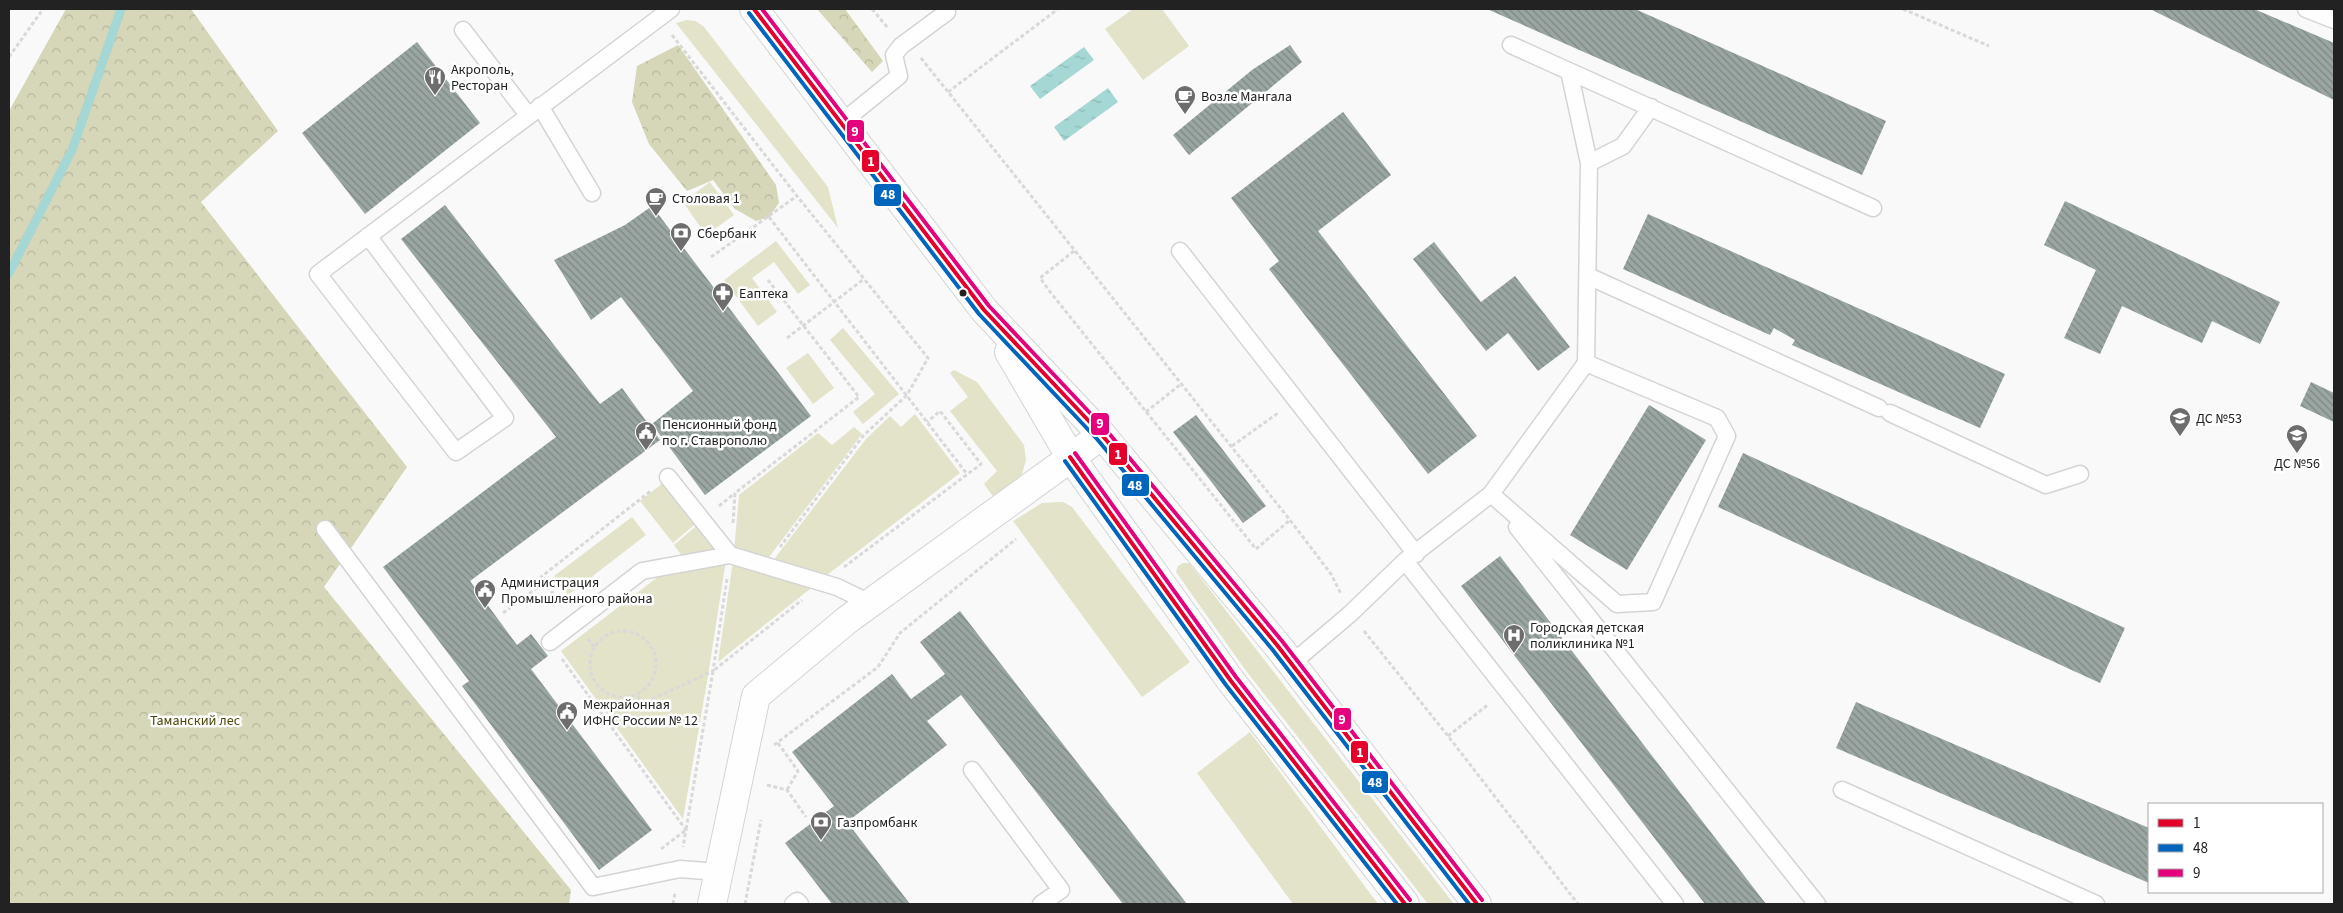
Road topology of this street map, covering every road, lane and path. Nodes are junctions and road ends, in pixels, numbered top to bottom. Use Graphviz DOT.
graph roads {
  1 [pos="43,9"];
  2 [pos="754,9"];
  3 [pos="944,9"];
  4 [pos="1058,9"];
  5 [pos="1903,9"];
  6 [pos="2306,9"];
  7 [pos="665,13"];
  8 [pos="2334,20"];
  9 [pos="463,30"];
  10 [pos="1511,45"];
  11 [pos="1990,46"];
  12 [pos="917,53"];
  13 [pos="9,57"];
  14 [pos="1569,71"];
  15 [pos="948,92"];
  16 [pos="1651,107"];
  17 [pos="534,110"];
  18 [pos="841,123"];
  19 [pos="1589,163"];
  20 [pos="592,192"];
  21 [pos="797,196"];
  22 [pos="1873,208"];
  23 [pos="769,217"];
  24 [pos="368,236"];
  25 [pos="1074,251"];
  26 [pos="1180,251"];
  27 [pos="711,257"];
  28 [pos="1588,276"];
  29 [pos="864,279"];
  30 [pos="768,280"];
  31 [pos="835,302"];
  32 [pos="984,310"];
  33 [pos="803,326"];
  34 [pos="787,338"];
  35 [pos="1586,363"];
  36 [pos="1181,384"];
  37 [pos="907,395"];
  38 [pos="1296,400"];
  39 [pos="1146,412"];
  40 [pos="927,422"];
  41 [pos="1102,435"];
  42 [pos="1232,446"];
  43 [pos="1071,458"];
  44 [pos="2080,474"];
  45 [pos="668,477"];
  46 [pos="1491,494"];
  47 [pos="1290,520"];
  48 [pos="325,529"];
  49 [pos="1016,539"];
  50 [pos="730,555"];
  51 [pos="1411,557"];
  52 [pos="766,566"];
  53 [pos="544,582"];
  54 [pos="870,603"];
  55 [pos="502,613"];
  56 [pos="1350,614"];
  57 [pos="575,622"];
  58 [pos="550,642"];
  59 [pos="594,647"];
  60 [pos="1290,664"];
  61 [pos="1507,690"];
  62 [pos="639,693"];
  63 [pos="638,706"];
  64 [pos="606,721"];
  65 [pos="1448,736"];
  66 [pos="778,743"];
  67 [pos="774,746"];
  68 [pos="972,770"];
  69 [pos="769,775"];
  70 [pos="767,785"];
  71 [pos="787,790"];
  72 [pos="1842,790"];
  73 [pos="766,794"];
  74 [pos="762,813"];
  75 [pos="806,817"];
  76 [pos="686,830"];
  77 [pos="718,872"];
  78 [pos="712,904"];
  79 [pos="745,904"];
  80 [pos="793,904"];
  81 [pos="800,904"];
  82 [pos="1041,904"];
  83 [pos="1405,904"];
  84 [pos="1477,904"];
  85 [pos="1578,904"];
  86 [pos="1675,904"];
  87 [pos="1817,904"];
  88 [pos="2096,904"];
  1 -- 13 [label="path"];
  2 -- 18 [label="main road"];
  3 -- 18 [label="lane"];
  4 -- 15 [label="path"];
  5 -- 11 [label="path"];
  6 -- 8 [label="lane"];
  7 -- 17 [label="lane"];
  7 -- 21 [label="path"];
  9 -- 17 [label="lane"];
  10 -- 14 [label="lane"];
  12 -- 15 [label="path"];
  14 -- 16 [label="lane"];
  14 -- 19 [label="lane"];
  15 -- 25 [label="path"];
  16 -- 19 [label="lane"];
  16 -- 22 [label="lane"];
  17 -- 20 [label="lane"];
  17 -- 24 [label="lane"];
  18 -- 32 [label="main road"];
  19 -- 28 [label="lane"];
  21 -- 23 [label="path"];
  21 -- 29 [label="path"];
  23 -- 27 [label="path"];
  23 -- 31 [label="path"];
  24 -- 24 [label="lane"];
  25 -- 36 [label="path"];
  25 -- 39 [label="path"];
  26 -- 38 [label="lane"];
  28 -- 35 [label="lane"];
  28 -- 44 [label="lane"];
  29 -- 31 [label="path"];
  29 -- 37 [label="path"];
  30 -- 33 [label="path"];
  31 -- 33 [label="path"];
  31 -- 37 [label="path"];
  32 -- 41 [label="main road"];
  32 -- 43 [label="main road"];
  33 -- 34 [label="path"];
  33 -- 50 [label="path"];
  35 -- 46 [label="lane"];
  35 -- 46 [label="lane"];
  36 -- 39 [label="path"];
  36 -- 42 [label="path"];
  37 -- 40 [label="path"];
  37 -- 52 [label="path"];
  38 -- 42 [label="path"];
  38 -- 51 [label="lane"];
  39 -- 47 [label="path"];
  40 -- 40 [label="path"];
  41 -- 43 [label="main road"];
  41 -- 60 [label="main road"];
  42 -- 47 [label="path"];
  43 -- 54 [label="main road"];
  43 -- 83 [label="main road"];
  45 -- 50 [label="lane"];
  45 -- 53 [label="path"];
  46 -- 51 [label="lane"];
  46 -- 87 [label="lane"];
  47 -- 56 [label="path"];
  48 -- 77 [label="lane"];
  49 -- 66 [label="path"];
  50 -- 52 [label="lane"];
  50 -- 57 [label="lane"];
  50 -- 63 [label="path"];
  51 -- 56 [label="lane"];
  51 -- 61 [label="lane"];
  52 -- 54 [label="lane"];
  53 -- 55 [label="path"];
  53 -- 57 [label="path"];
  54 -- 77 [label="main road"];
  56 -- 60 [label="lane"];
  56 -- 65 [label="path"];
  57 -- 58 [label="lane"];
  57 -- 59 [label="path"];
  58 -- 64 [label="path"];
  59 -- 62 [label="path"];
  59 -- 62 [label="path"];
  60 -- 84 [label="main road"];
  61 -- 65 [label="path"];
  61 -- 86 [label="lane"];
  62 -- 63 [label="path"];
  63 -- 64 [label="path"];
  64 -- 76 [label="path"];
  65 -- 85 [label="path"];
  66 -- 67 [label="path"];
  66 -- 71 [label="path"];
  68 -- 82 [label="lane"];
  69 -- 70 [label="path"];
  70 -- 71 [label="path"];
  70 -- 73 [label="path"];
  71 -- 75 [label="path"];
  72 -- 88 [label="lane"];
  74 -- 79 [label="path"];
  77 -- 78 [label="main road"];
  80 -- 81 [label="lane"];
}
